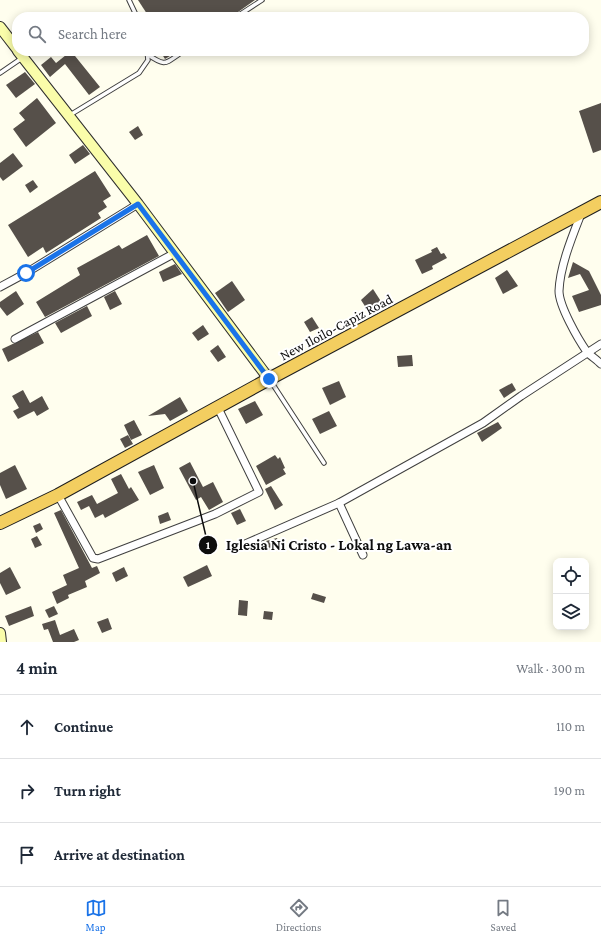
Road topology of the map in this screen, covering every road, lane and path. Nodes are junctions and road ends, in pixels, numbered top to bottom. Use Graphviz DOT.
graph roads {
  1 [pos="129,0"];
  2 [pos="262,0"];
  3 [pos="135,12"];
  4 [pos="244,12"];
  5 [pos="0,27"];
  6 [pos="12,42"];
  7 [pos="16,56"];
  8 [pos="23,56"];
  9 [pos="148,56"];
  10 [pos="152,56"];
  11 [pos="176,56"];
  12 [pos="0,73"];
  13 [pos="69,116"];
  14 [pos="601,202"];
  15 [pos="138,204"];
  16 [pos="581,214"];
  17 [pos="175,253"];
  18 [pos="0,287"];
  19 [pos="15,339"];
  20 [pos="601,344"];
  21 [pos="588,353"];
  22 [pos="601,364"];
  23 [pos="269,379"];
  24 [pos="218,408"];
  25 [pos="324,463"];
  26 [pos="58,495"];
  27 [pos="339,503"];
  28 [pos="0,523"];
  29 [pos="245,544"];
  30 [pos="363,555"];
  31 [pos="0,633"];
  32 [pos="1,642"];
  1 -- 3 [label="lane"];
  2 -- 4 [label="lane"];
  5 -- 6 [label="main road"];
  7 -- 12 [label="lane"];
  8 -- 13 [label="main road"];
  9 -- 13 [label="lane"];
  10 -- 11 [label="lane"];
  13 -- 15 [label="main road"];
  14 -- 16 [label="highway, New Iloilo-Capiz Road"];
  15 -- 17 [label="main road"];
  15 -- 18 [label="street"];
  16 -- 21 [label="street"];
  16 -- 23 [label="highway, New Iloilo-Capiz Road"];
  17 -- 19 [label="street"];
  17 -- 23 [label="main road"];
  20 -- 21 [label="street"];
  21 -- 22 [label="street"];
  21 -- 27 [label="street"];
  23 -- 24 [label="highway, New Iloilo-Capiz Road"];
  23 -- 25 [label="lane"];
  24 -- 26 [label="highway, New Iloilo-Capiz Road"];
  24 -- 26 [label="street"];
  26 -- 28 [label="highway, New Iloilo-Capiz Road"];
  27 -- 29 [label="street"];
  27 -- 30 [label="street"];
  31 -- 32 [label="main road"];
}
